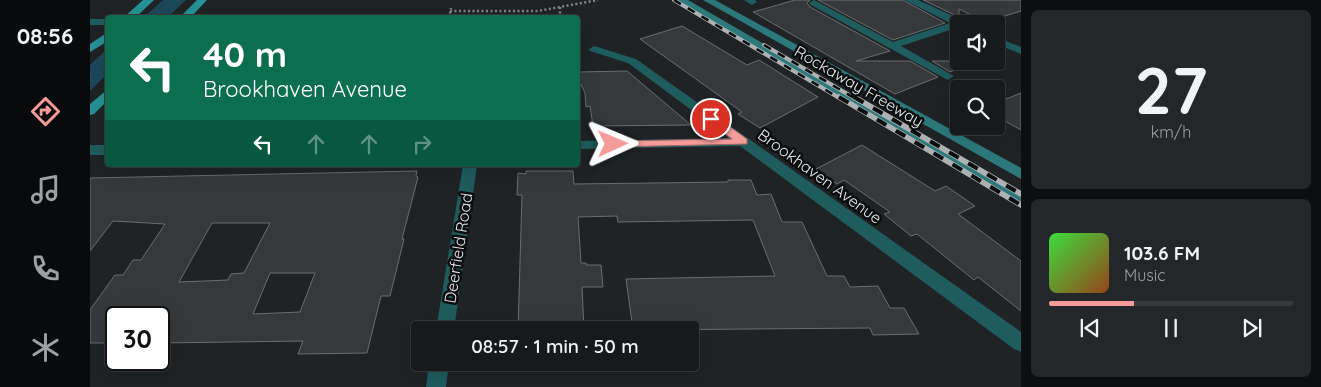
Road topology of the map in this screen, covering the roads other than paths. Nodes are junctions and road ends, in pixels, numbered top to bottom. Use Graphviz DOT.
graph roads {
  1 [pos="149,0"];
  2 [pos="202,0"];
  3 [pos="681,0"];
  4 [pos="708,0"];
  5 [pos="910,0"];
  6 [pos="814,3"];
  7 [pos="132,15"];
  8 [pos="187,15"];
  9 [pos="950,18"];
  10 [pos="90,22"];
  11 [pos="105,22"];
  12 [pos="950,27"];
  13 [pos="105,37"];
  14 [pos="1005,44"];
  15 [pos="891,46"];
  16 [pos="594,48"];
  17 [pos="90,49"];
  18 [pos="1021,51"];
  19 [pos="948,76"];
  20 [pos="105,96"];
  21 [pos="90,111"];
  22 [pos="743,142"];
  23 [pos="580,145"];
  24 [pos="90,150"];
  25 [pos="105,150"];
  26 [pos="470,167"];
  27 [pos="1021,174"];
  28 [pos="1021,200"];
  29 [pos="446,321"];
  30 [pos="1021,343"];
  31 [pos="439,371"];
  32 [pos="436,387"];
  1 -- 7 [label="main road"];
  2 -- 8 [label="main road"];
  3 -- 28 [label="street, Rockaway Freeway"];
  4 -- 27 [label="street, Rockaway Freeway"];
  5 -- 9 [label="street"];
  6 -- 15 [label="street"];
  10 -- 11 [label="street"];
  12 -- 15 [label="street"];
  13 -- 17 [label="main road"];
  14 -- 18 [label="street"];
  15 -- 19 [label="street"];
  16 -- 22 [label="street, Brookhaven Avenue"];
  20 -- 21 [label="main road"];
  22 -- 23 [label="street"];
  22 -- 30 [label="street, Brookhaven Avenue"];
  24 -- 25 [label="street"];
  26 -- 29 [label="street, Deerfield Road"];
  31 -- 32 [label="street"];
}
